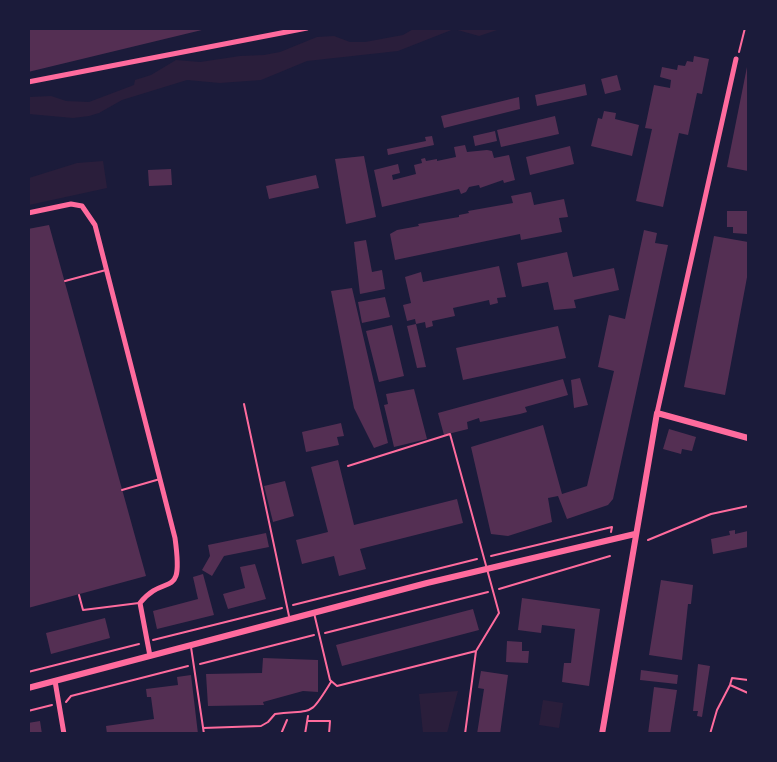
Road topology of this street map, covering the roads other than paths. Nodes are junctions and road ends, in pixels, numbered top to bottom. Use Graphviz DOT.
graph roads {
  1 [pos="307,28"];
  2 [pos="736,59"];
  3 [pos="28,82"];
  4 [pos="28,213"];
  5 [pos="106,270"];
  6 [pos="65,281"];
  7 [pos="244,404"];
  8 [pos="657,413"];
  9 [pos="748,438"];
  10 [pos="348,466"];
  11 [pos="160,479"];
  12 [pos="122,490"];
  13 [pos="635,534"];
  14 [pos="485,569"];
  15 [pos="79,594"];
  16 [pos="140,603"];
  17 [pos="314,613"];
  18 [pos="290,619"];
  19 [pos="191,646"];
  20 [pos="476,651"];
  21 [pos="150,656"];
  22 [pos="55,681"];
  23 [pos="332,682"];
  24 [pos="28,688"];
  25 [pos="203,728"];
  26 [pos="64,734"];
  27 [pos="204,734"];
  28 [pos="465,734"];
  29 [pos="602,734"];
  1 -- 3 [label="street"];
  2 -- 8 [label="street"];
  4 -- 5 [label="street"];
  5 -- 6 [label="lane"];
  5 -- 11 [label="street"];
  7 -- 18 [label="lane"];
  8 -- 9 [label="street"];
  8 -- 13 [label="street"];
  10 -- 14 [label="lane"];
  11 -- 12 [label="lane"];
  11 -- 16 [label="street"];
  13 -- 14 [label="street"];
  13 -- 29 [label="street"];
  14 -- 17 [label="street"];
  14 -- 20 [label="lane"];
  15 -- 16 [label="lane"];
  16 -- 21 [label="street"];
  17 -- 18 [label="street"];
  17 -- 23 [label="lane"];
  18 -- 19 [label="street"];
  19 -- 21 [label="street"];
  19 -- 25 [label="lane"];
  20 -- 23 [label="lane"];
  20 -- 28 [label="lane"];
  21 -- 22 [label="street"];
  22 -- 24 [label="street"];
  22 -- 26 [label="street"];
  23 -- 25 [label="lane"];
  25 -- 27 [label="lane"];
}
